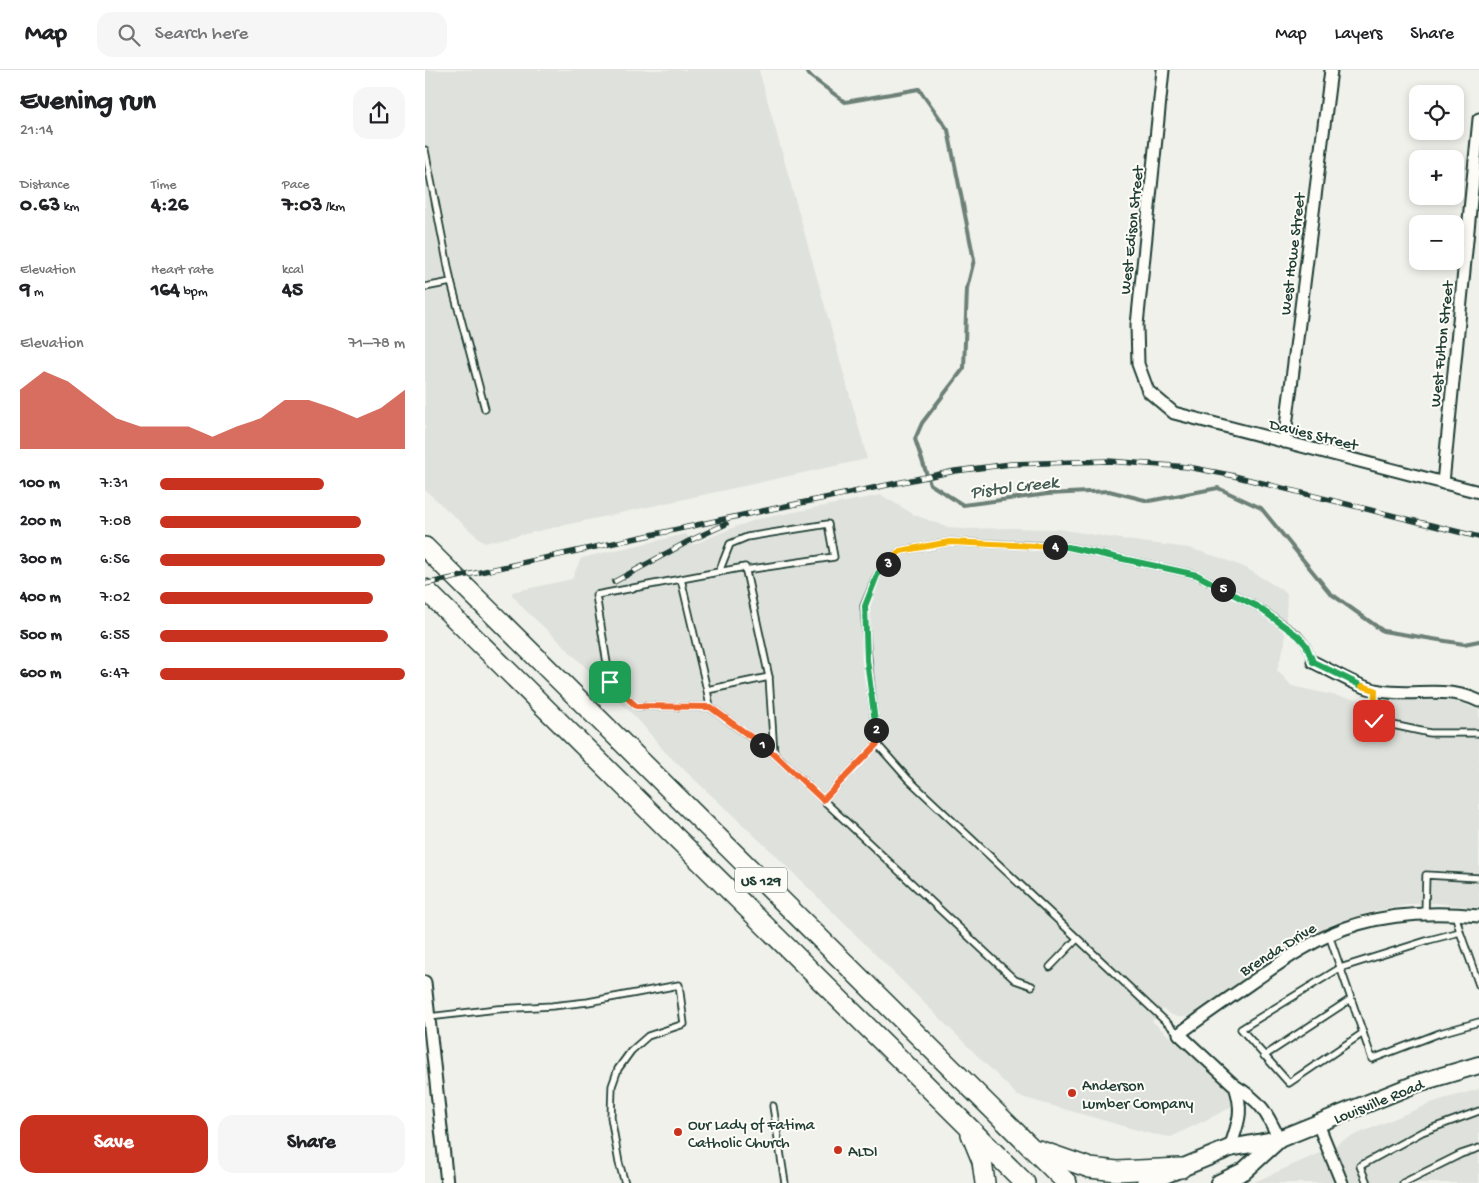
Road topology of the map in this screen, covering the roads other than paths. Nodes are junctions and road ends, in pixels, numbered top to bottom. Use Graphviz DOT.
graph roads {
  1 [pos="1163,70"];
  2 [pos="1331,70"];
  3 [pos="1479,119"];
  4 [pos="425,150"];
  5 [pos="451,282"];
  6 [pos="425,287"];
  7 [pos="1148,391"];
  8 [pos="485,409"];
  9 [pos="1284,442"];
  10 [pos="1443,483"];
  11 [pos="1479,492"];
  12 [pos="425,547"];
  13 [pos="745,570"];
  14 [pos="719,572"];
  15 [pos="681,579"];
  16 [pos="425,590"];
  17 [pos="1313,662"];
  18 [pos="769,677"];
  19 [pos="707,690"];
  20 [pos="1375,690"];
  21 [pos="1479,701"];
  22 [pos="710,707"];
  23 [pos="1479,733"];
  24 [pos="877,744"];
  25 [pos="774,754"];
  26 [pos="823,800"];
  27 [pos="1479,878"];
  28 [pos="1455,913"];
  29 [pos="1425,914"];
  30 [pos="1479,916"];
  31 [pos="1460,932"];
  32 [pos="1329,935"];
  33 [pos="1077,939"];
  34 [pos="1050,968"];
  35 [pos="1340,968"];
  36 [pos="425,982"];
  37 [pos="1479,985"];
  38 [pos="1032,986"];
  39 [pos="1351,999"];
  40 [pos="429,1018"];
  41 [pos="1479,1022"];
  42 [pos="1363,1033"];
  43 [pos="1179,1034"];
  44 [pos="1264,1056"];
  45 [pos="1479,1065"];
  46 [pos="1235,1086"];
  47 [pos="773,1106"];
  48 [pos="1479,1111"];
  49 [pos="1318,1124"];
  50 [pos="968,1126"];
  51 [pos="1279,1139"];
  52 [pos="1033,1148"];
  53 [pos="1229,1148"];
  54 [pos="1479,1148"];
  55 [pos="1181,1168"];
  56 [pos="447,1183"];
  57 [pos="625,1183"];
  58 [pos="785,1183"];
  59 [pos="985,1183"];
  60 [pos="1025,1183"];
  61 [pos="1067,1183"];
  62 [pos="1145,1183"];
  63 [pos="1219,1183"];
  64 [pos="1342,1183"];
  65 [pos="1367,1183"];
  66 [pos="1403,1183"];
  1 -- 7 [label="street, West Edison Street"];
  2 -- 9 [label="street, West Howe Street"];
  3 -- 10 [label="street, West Fulton Street"];
  4 -- 5 [label="lane"];
  5 -- 6 [label="lane"];
  5 -- 8 [label="lane"];
  7 -- 9 [label="street, Davies Street"];
  9 -- 10 [label="street, Davies Street"];
  10 -- 11 [label="street, Davies Street"];
  12 -- 52 [label="highway, US 129"];
  13 -- 14 [label="lane"];
  13 -- 14 [label="lane"];
  13 -- 18 [label="lane"];
  14 -- 15 [label="lane"];
  15 -- 19 [label="lane"];
  15 -- 22 [label="lane"];
  16 -- 50 [label="highway, US 129"];
  17 -- 20 [label="street"];
  17 -- 24 [label="lane"];
  18 -- 19 [label="lane"];
  18 -- 25 [label="lane"];
  19 -- 22 [label="lane"];
  20 -- 21 [label="street"];
  20 -- 23 [label="lane"];
  22 -- 25 [label="lane"];
  24 -- 26 [label="lane"];
  24 -- 33 [label="lane"];
  25 -- 26 [label="lane"];
  26 -- 38 [label="lane"];
  27 -- 29 [label="lane"];
  28 -- 29 [label="street, Brenda Drive"];
  28 -- 30 [label="street, Brenda Drive"];
  28 -- 31 [label="lane"];
  29 -- 32 [label="street, Brenda Drive"];
  31 -- 35 [label="lane"];
  31 -- 37 [label="lane"];
  32 -- 35 [label="lane"];
  32 -- 43 [label="street, Brenda Drive"];
  33 -- 34 [label="lane"];
  33 -- 43 [label="lane"];
  35 -- 39 [label="lane"];
  35 -- 44 [label="lane"];
  36 -- 40 [label="street"];
  39 -- 42 [label="lane"];
  39 -- 44 [label="lane"];
  40 -- 56 [label="street"];
  40 -- 57 [label="lane"];
  41 -- 42 [label="lane"];
  42 -- 44 [label="lane"];
  43 -- 46 [label="street"];
  45 -- 49 [label="main road, Louisville Road"];
  46 -- 51 [label="street"];
  46 -- 53 [label="street"];
  47 -- 58 [label="lane"];
  48 -- 65 [label="lane"];
  49 -- 51 [label="main road, Louisville Road"];
  49 -- 64 [label="street"];
  50 -- 59 [label="highway"];
  50 -- 60 [label="highway, US 129"];
  51 -- 53 [label="main road, Louisville Road"];
  51 -- 63 [label="main road, Louisville Road"];
  52 -- 55 [label="highway"];
  52 -- 61 [label="highway, US 129"];
  53 -- 55 [label="main road, Louisville Road"];
  54 -- 66 [label="lane"];
  55 -- 62 [label="main road, Louisville Road"];
}
